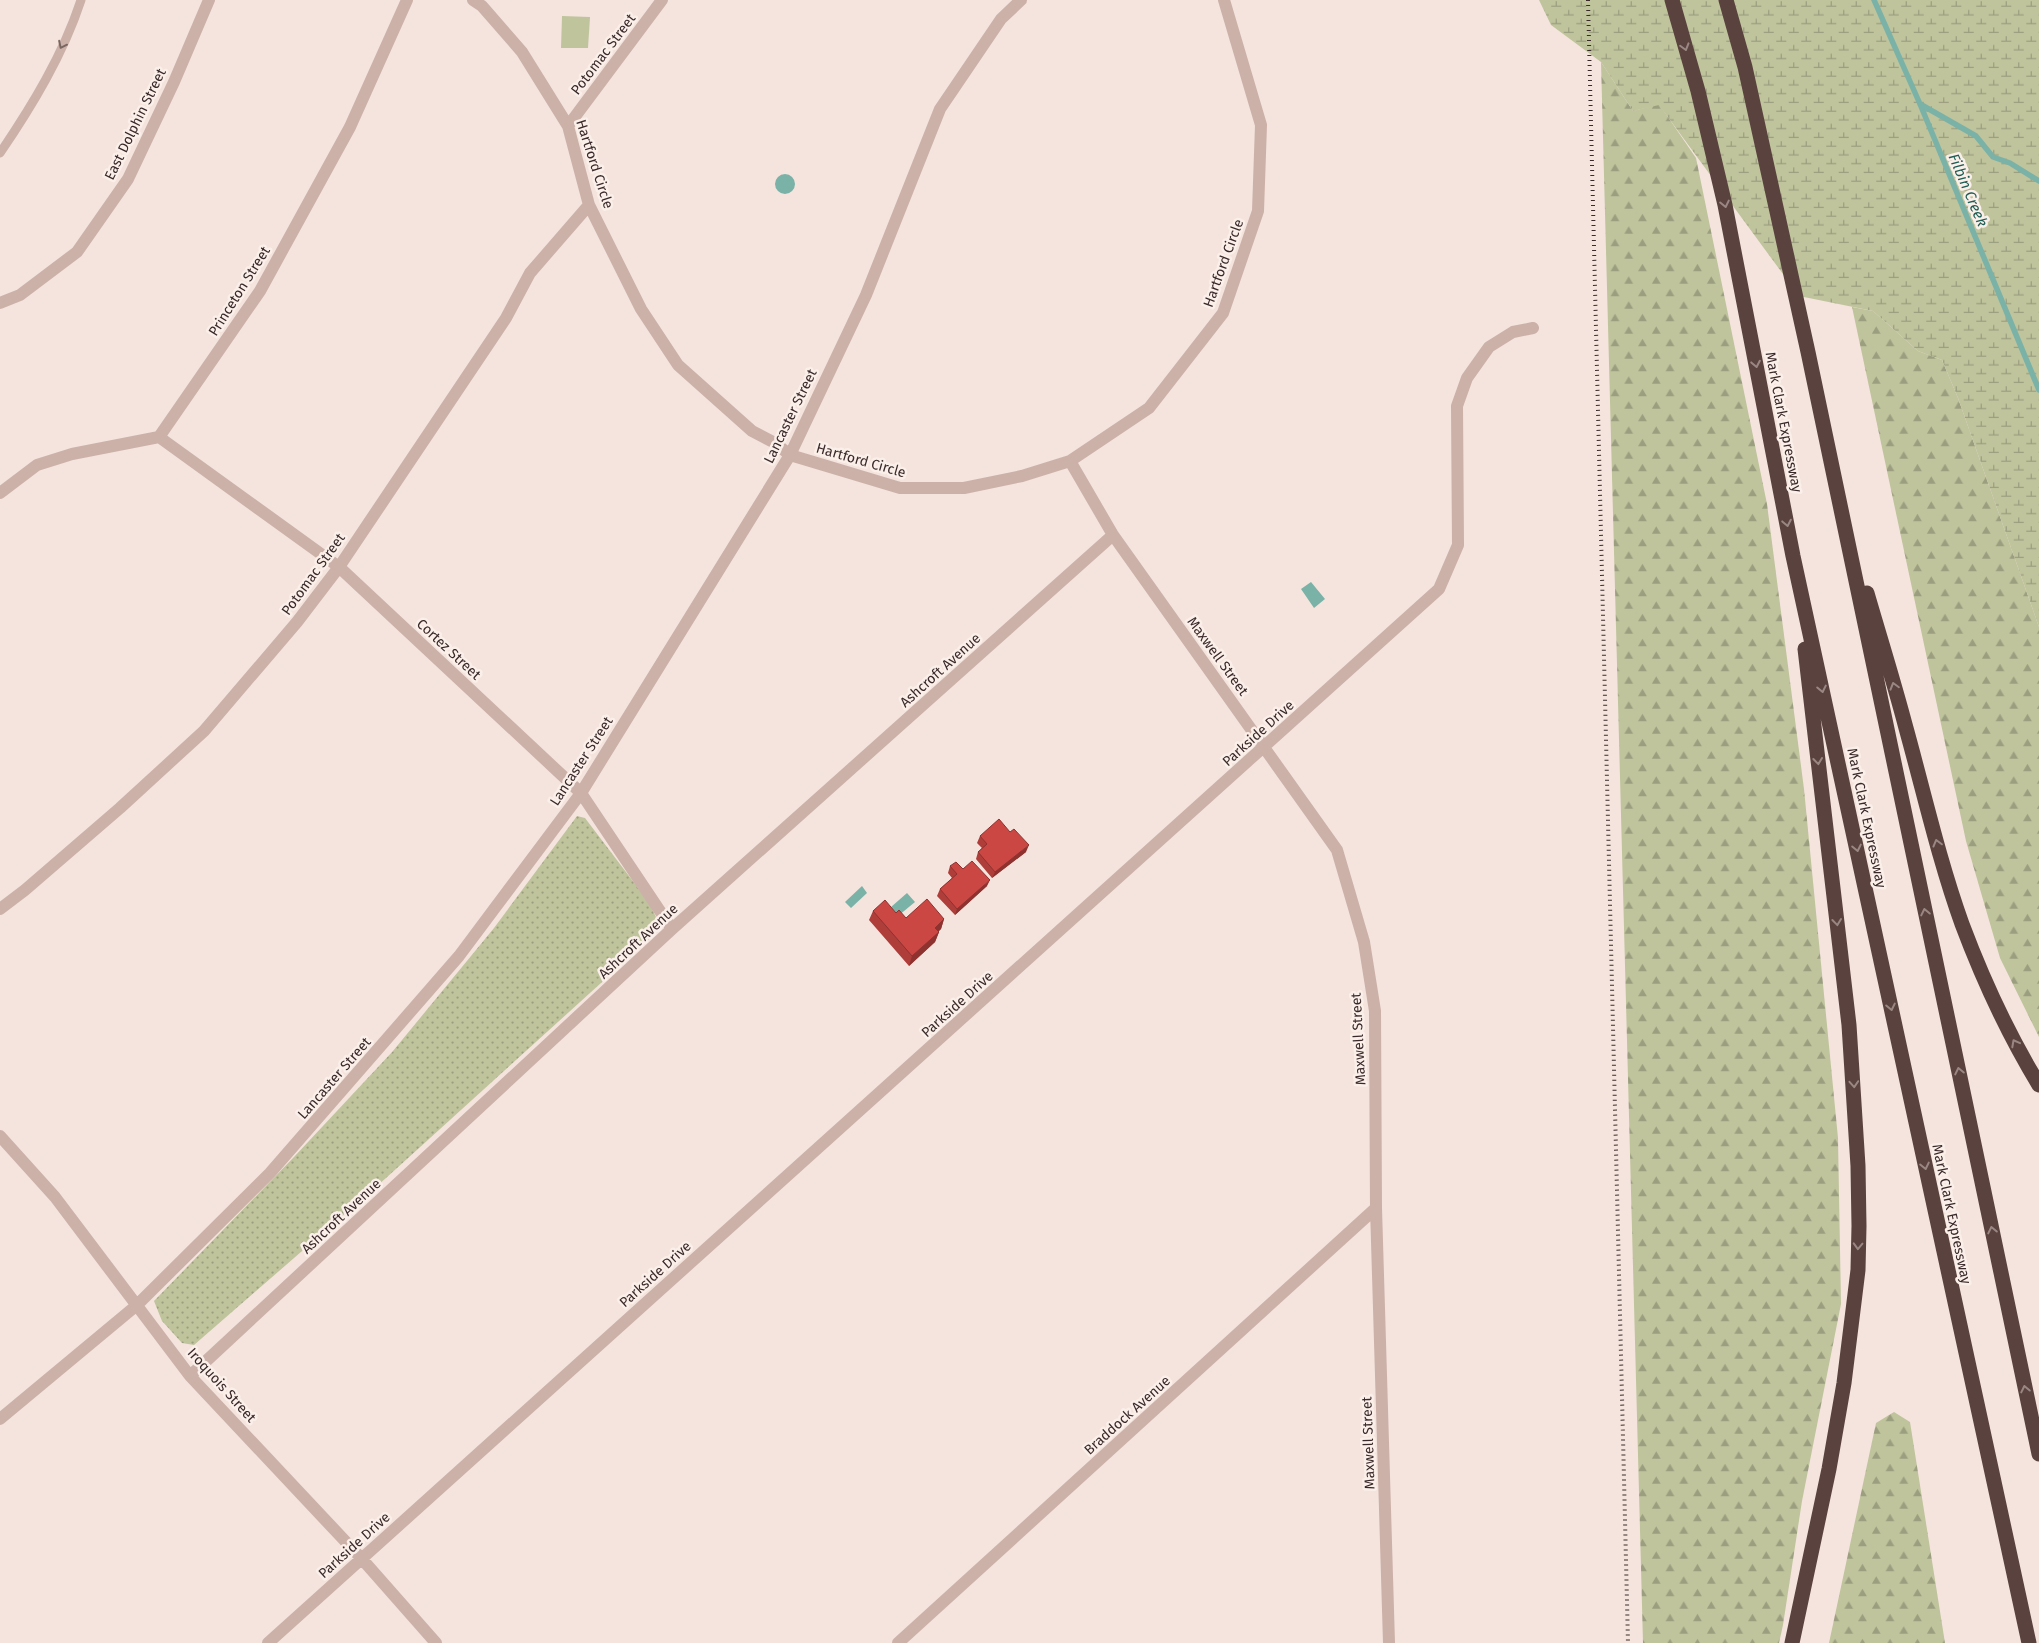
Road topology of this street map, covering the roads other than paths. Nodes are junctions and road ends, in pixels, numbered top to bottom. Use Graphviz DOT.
graph roads {
  1 [pos="81,0"];
  2 [pos="208,0"];
  3 [pos="407,0"];
  4 [pos="473,0"];
  5 [pos="662,0"];
  6 [pos="1021,0"];
  7 [pos="1224,0"];
  8 [pos="1672,0"];
  9 [pos="1726,0"];
  10 [pos="568,126"];
  11 [pos="0,153"];
  12 [pos="589,205"];
  13 [pos="0,304"];
  14 [pos="1533,328"];
  15 [pos="159,437"];
  16 [pos="790,455"];
  17 [pos="1070,460"];
  18 [pos="1833,476"];
  19 [pos="0,493"];
  20 [pos="1113,535"];
  21 [pos="1794,556"];
  22 [pos="339,567"];
  23 [pos="1265,747"];
  24 [pos="581,793"];
  25 [pos="0,909"];
  26 [pos="672,929"];
  27 [pos="2039,1085"];
  28 [pos="0,1136"];
  29 [pos="1376,1208"];
  30 [pos="137,1305"];
  31 [pos="190,1376"];
  32 [pos="0,1419"];
  33 [pos="2039,1454"];
  34 [pos="362,1559"];
  35 [pos="268,1643"];
  36 [pos="436,1643"];
  37 [pos="898,1643"];
  38 [pos="1389,1643"];
  39 [pos="1792,1643"];
  40 [pos="2029,1643"];
  1 -- 11 [label="lane, one-way"];
  2 -- 13 [label="street, East Dolphin Street"];
  3 -- 15 [label="street, Princeton Street"];
  4 -- 10 [label="street, Hartford Circle"];
  5 -- 10 [label="street, Potomac Street"];
  6 -- 16 [label="street, Lancaster Street"];
  7 -- 17 [label="street, Hartford Circle"];
  8 -- 21 [label="highway, Mark Clark Expressway, one-way"];
  9 -- 18 [label="highway"];
  10 -- 12 [label="street, Hartford Circle"];
  12 -- 16 [label="street, Hartford Circle"];
  12 -- 22 [label="street, Potomac Street"];
  14 -- 23 [label="street, Parkside Drive"];
  15 -- 19 [label="street"];
  15 -- 22 [label="street, Cortez Street"];
  16 -- 17 [label="street, Hartford Circle"];
  16 -- 24 [label="street, Lancaster Street"];
  17 -- 20 [label="street, Maxwell Street"];
  27 -- 18 [label="highway, one-way"];
  33 -- 18 [label="highway, one-way"];
  20 -- 23 [label="street, Maxwell Street"];
  20 -- 26 [label="street, Ashcroft Avenue"];
  21 -- 39 [label="highway, one-way"];
  21 -- 40 [label="highway, Mark Clark Expressway, one-way"];
  22 -- 24 [label="street, Cortez Street"];
  22 -- 25 [label="street, Potomac Street"];
  23 -- 29 [label="street, Maxwell Street"];
  23 -- 34 [label="street, Parkside Drive"];
  24 -- 26 [label="street, Cortez Street"];
  24 -- 30 [label="street, Lancaster Street"];
  26 -- 31 [label="street, Ashcroft Avenue"];
  28 -- 30 [label="street, Iroquois Street"];
  29 -- 37 [label="street, Braddock Avenue"];
  29 -- 38 [label="street, Maxwell Street"];
  30 -- 31 [label="street, Iroquois Street"];
  30 -- 32 [label="street, Lancaster Street"];
  31 -- 34 [label="street, Iroquois Street"];
  34 -- 35 [label="street, Parkside Drive"];
  34 -- 36 [label="street, Iroquois Street"];
}
